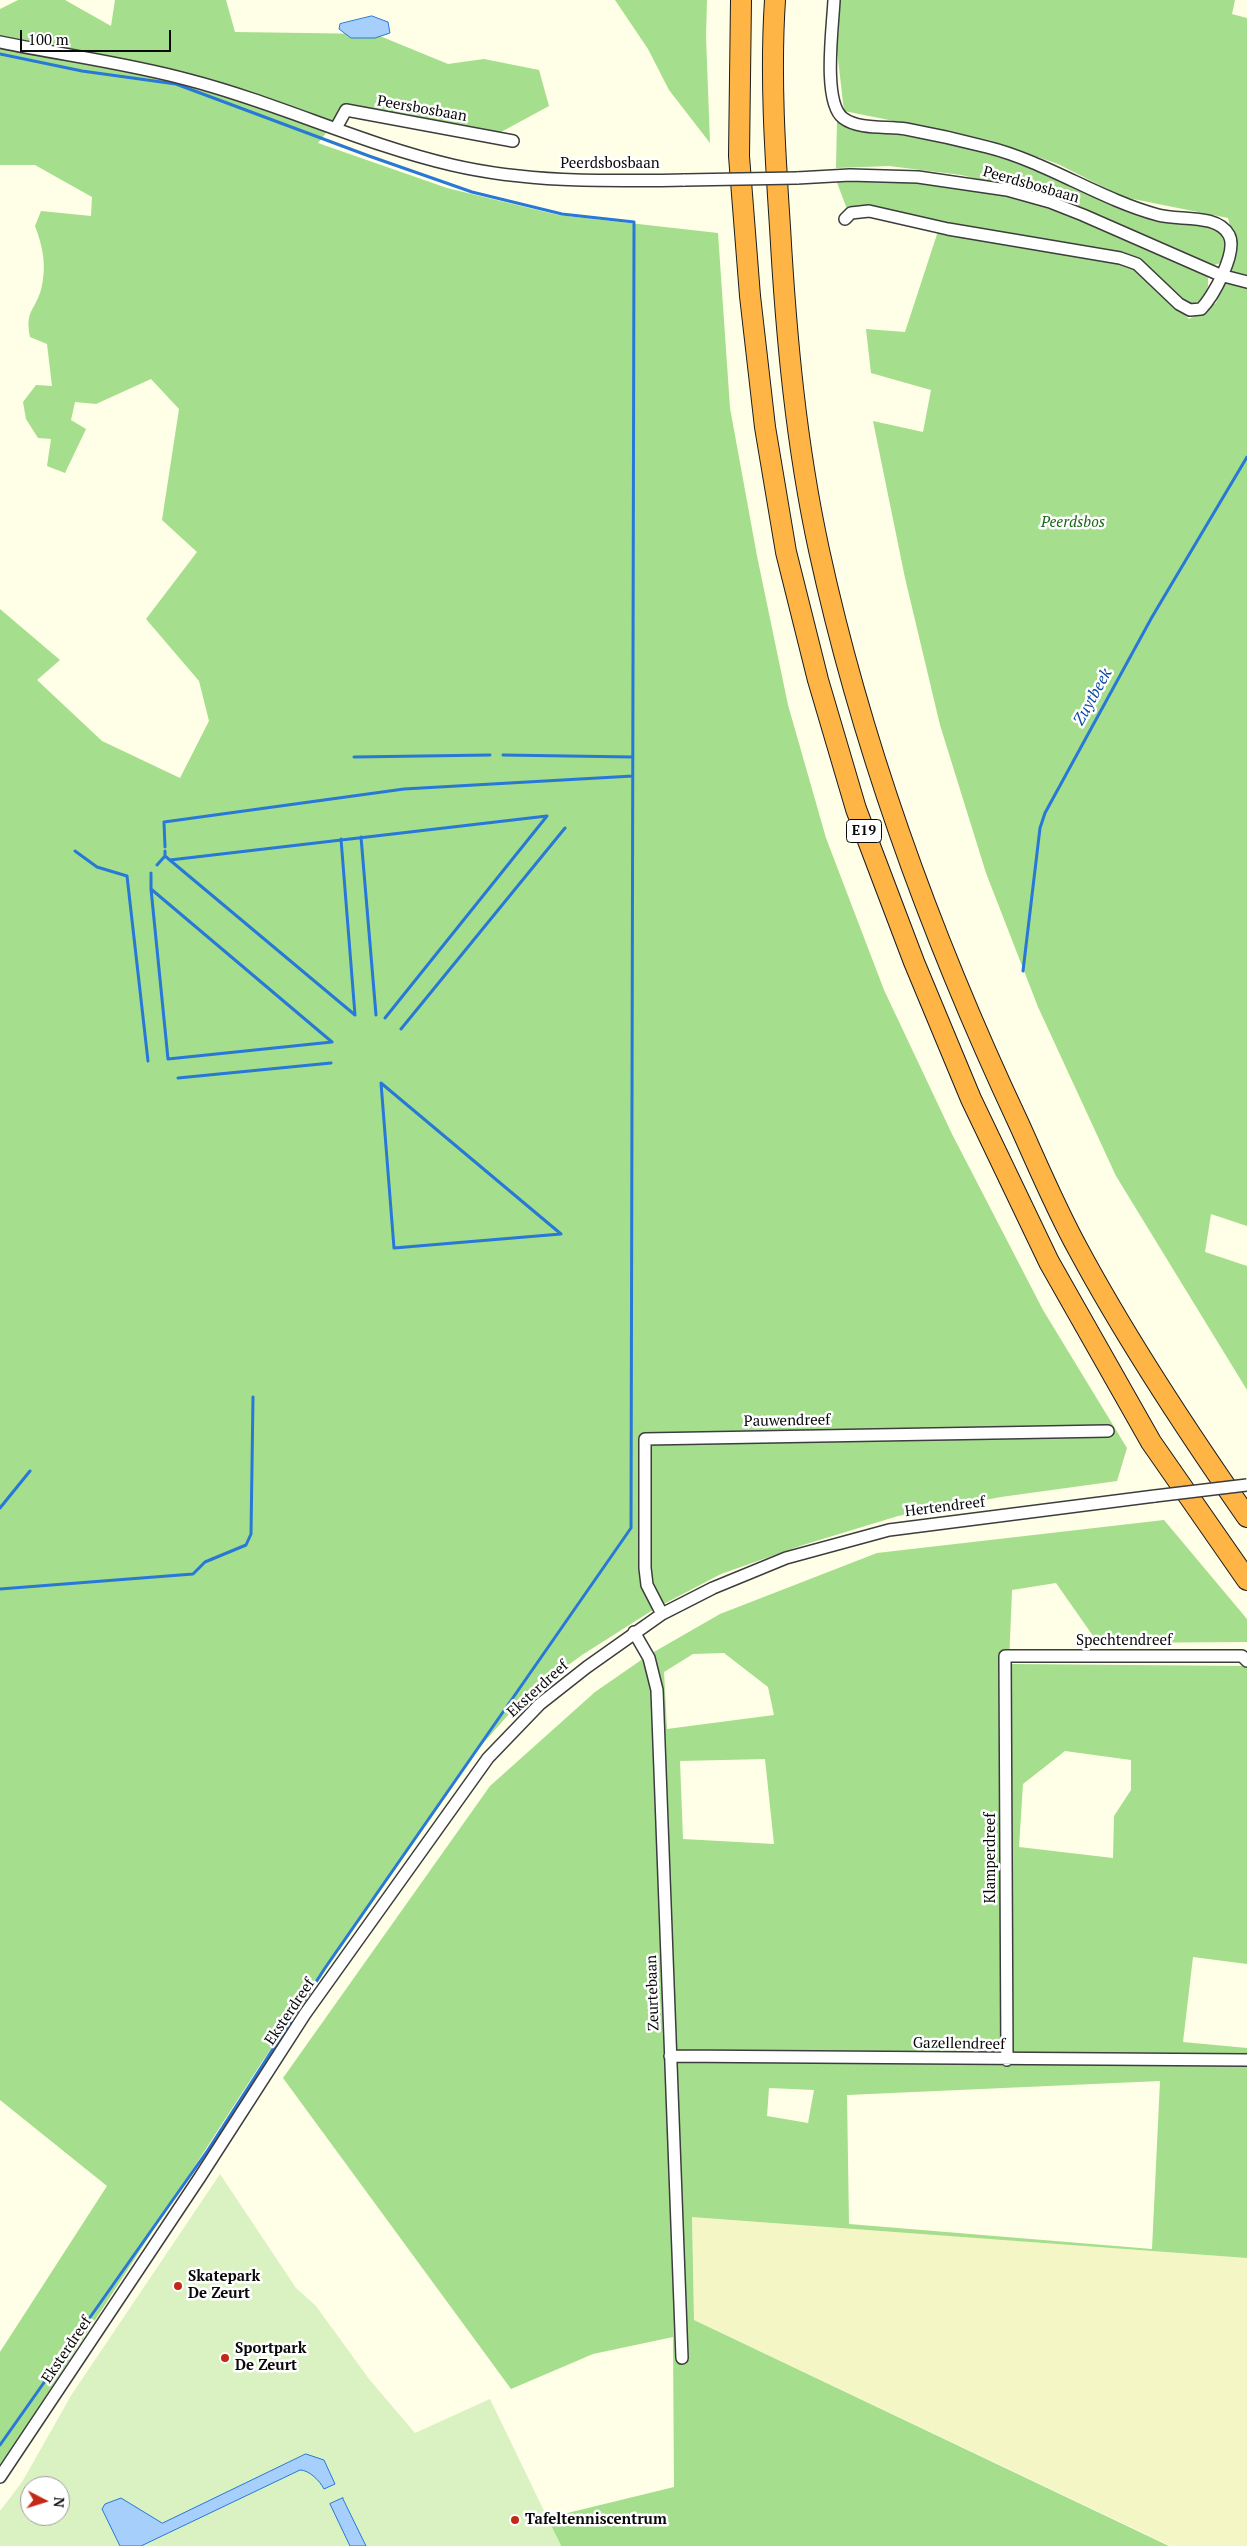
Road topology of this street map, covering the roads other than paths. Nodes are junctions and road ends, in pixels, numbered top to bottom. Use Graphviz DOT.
graph roads {
  1 [pos="741,0"];
  2 [pos="775,0"];
  3 [pos="834,0"];
  4 [pos="0,42"];
  5 [pos="336,128"];
  6 [pos="513,141"];
  7 [pos="845,219"];
  8 [pos="1220,275"];
  9 [pos="1247,282"];
  10 [pos="1108,1431"];
  11 [pos="1247,1485"];
  12 [pos="1247,1517"];
  13 [pos="1247,1580"];
  14 [pos="662,1614"];
  15 [pos="634,1632"];
  16 [pos="1005,1656"];
  17 [pos="1244,1658"];
  18 [pos="670,2056"];
  19 [pos="1007,2060"];
  20 [pos="1247,2060"];
  21 [pos="682,2358"];
  22 [pos="0,2478"];
  1 -- 13 [label="highway, E19"];
  2 -- 12 [label="highway, E19"];
  3 -- 8 [label="street, Peerdsbosbaan"];
  4 -- 5 [label="street, Peerdsbosbaan"];
  5 -- 6 [label="street, Peersbosbaan"];
  5 -- 8 [label="street, Peerdsbosbaan, bridge"];
  7 -- 8 [label="street, Peerdsbosbaan"];
  8 -- 9 [label="street, Peerdsbosbaan"];
  10 -- 14 [label="street, Pauwendreef"];
  11 -- 14 [label="street, Hertendreef, bridge"];
  14 -- 15 [label="street, Eksterdreef"];
  15 -- 18 [label="street, Zeurtebaan"];
  15 -- 22 [label="street, Eksterdreef"];
  16 -- 17 [label="street, Spechtendreef"];
  16 -- 19 [label="street, Klamperdreef"];
  18 -- 19 [label="street, Gazellendreef"];
  18 -- 21 [label="street, Zeurtebaan"];
  19 -- 20 [label="street, Gazellendreef"];
}
